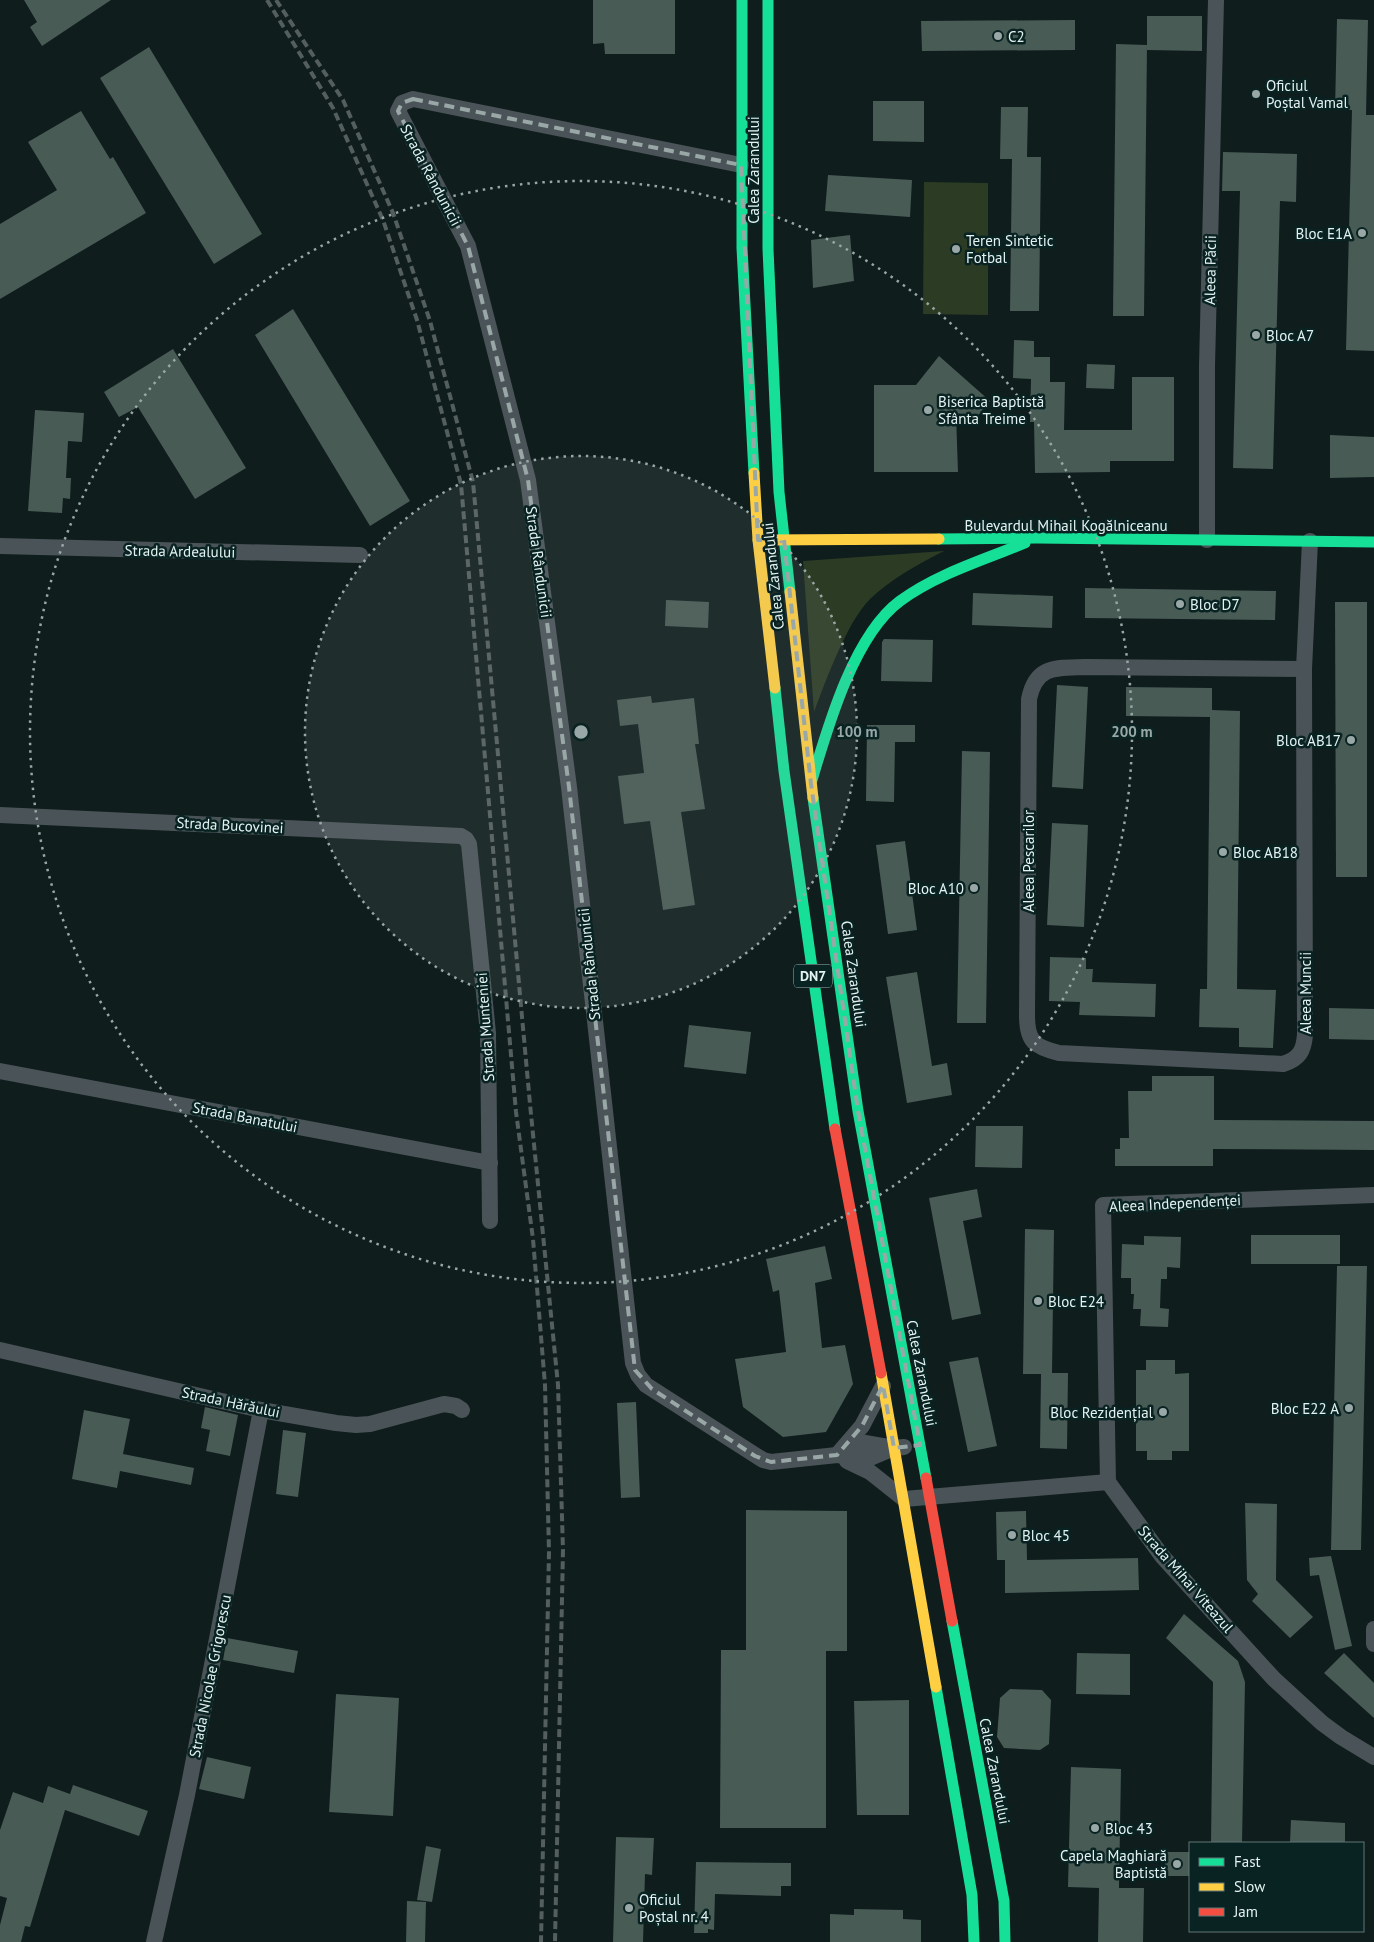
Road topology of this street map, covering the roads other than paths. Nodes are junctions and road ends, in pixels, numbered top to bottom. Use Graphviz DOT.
graph roads {
  1 [pos="742,0"];
  2 [pos="768,0"];
  3 [pos="1216,0"];
  4 [pos="741,165"];
  5 [pos="1037,538"];
  6 [pos="758,540"];
  7 [pos="784,540"];
  8 [pos="1207,540"];
  9 [pos="1310,542"];
  10 [pos="1374,542"];
  11 [pos="0,546"];
  12 [pos="360,555"];
  13 [pos="1304,668"];
  14 [pos="811,784"];
  15 [pos="0,815"];
  16 [pos="461,836"];
  17 [pos="1041,1049"];
  18 [pos="0,1071"];
  19 [pos="490,1163"];
  20 [pos="1374,1194"];
  21 [pos="490,1221"];
  22 [pos="0,1350"];
  23 [pos="883,1386"];
  24 [pos="261,1410"];
  25 [pos="462,1410"];
  26 [pos="920,1445"];
  27 [pos="894,1448"];
  28 [pos="837,1455"];
  29 [pos="1108,1482"];
  30 [pos="930,1498"];
  31 [pos="904,1499"];
  32 [pos="1374,1629"];
  33 [pos="1374,1644"];
  34 [pos="1374,1756"];
  35 [pos="154,1942"];
  36 [pos="974,1942"];
  37 [pos="1005,1942"];
  1 -- 4 [label="main road, Calea Zarandului / DN7"];
  2 -- 7 [label="main road, Calea Zarandului / DN7"];
  3 -- 8 [label="street, Aleea Păcii"];
  4 -- 6 [label="main road, Calea Zarandului / DN7"];
  4 -- 28 [label="street, Strada Rândunicii"];
  5 -- 7 [label="main road, Bulevardul Mihail Kogălniceanu"];
  5 -- 8 [label="main road, Bulevardul Mihail Kogălniceanu"];
  5 -- 14 [label="main road"];
  6 -- 7 [label="main road, Bulevardul Mihail Kogălniceanu"];
  6 -- 23 [label="main road, Calea Zarandului / DN7"];
  7 -- 14 [label="main road, Calea Zarandului / DN7"];
  8 -- 9 [label="main road, Bulevardul Mihail Kogălniceanu"];
  9 -- 10 [label="main road, Bulevardul Mihail Kogălniceanu"];
  9 -- 13 [label="street, Aleea Muncii"];
  11 -- 12 [label="street, Strada Ardealului"];
  13 -- 17 [label="street, Aleea Pescarilor"];
  13 -- 17 [label="street, Aleea Muncii"];
  14 -- 26 [label="main road, Calea Zarandului / DN7"];
  15 -- 16 [label="street, Strada Bucovinei"];
  16 -- 19 [label="street, Strada Munteniei"];
  18 -- 19 [label="street, Strada Banatului"];
  19 -- 21 [label="street, Strada Munteniei"];
  20 -- 29 [label="street, Aleea Independenței"];
  22 -- 24 [label="street, Strada Hărăului"];
  23 -- 27 [label="main road, Calea Zarandului / DN7"];
  23 -- 28 [label="street"];
  24 -- 25 [label="street, Strada Hărăului"];
  24 -- 35 [label="street, Strada Nicolae Grigorescu"];
  26 -- 27 [label="street"];
  26 -- 30 [label="main road, Calea Zarandului / DN7"];
  27 -- 28 [label="street"];
  27 -- 31 [label="main road, Calea Zarandului / DN7"];
  28 -- 31 [label="street"];
  29 -- 30 [label="street"];
  29 -- 34 [label="street, Strada Mihai Viteazul"];
  30 -- 31 [label="street"];
  30 -- 37 [label="main road, Calea Zarandului / DN7"];
  31 -- 36 [label="main road, Calea Zarandului / DN7"];
  32 -- 33 [label="street"];
}
